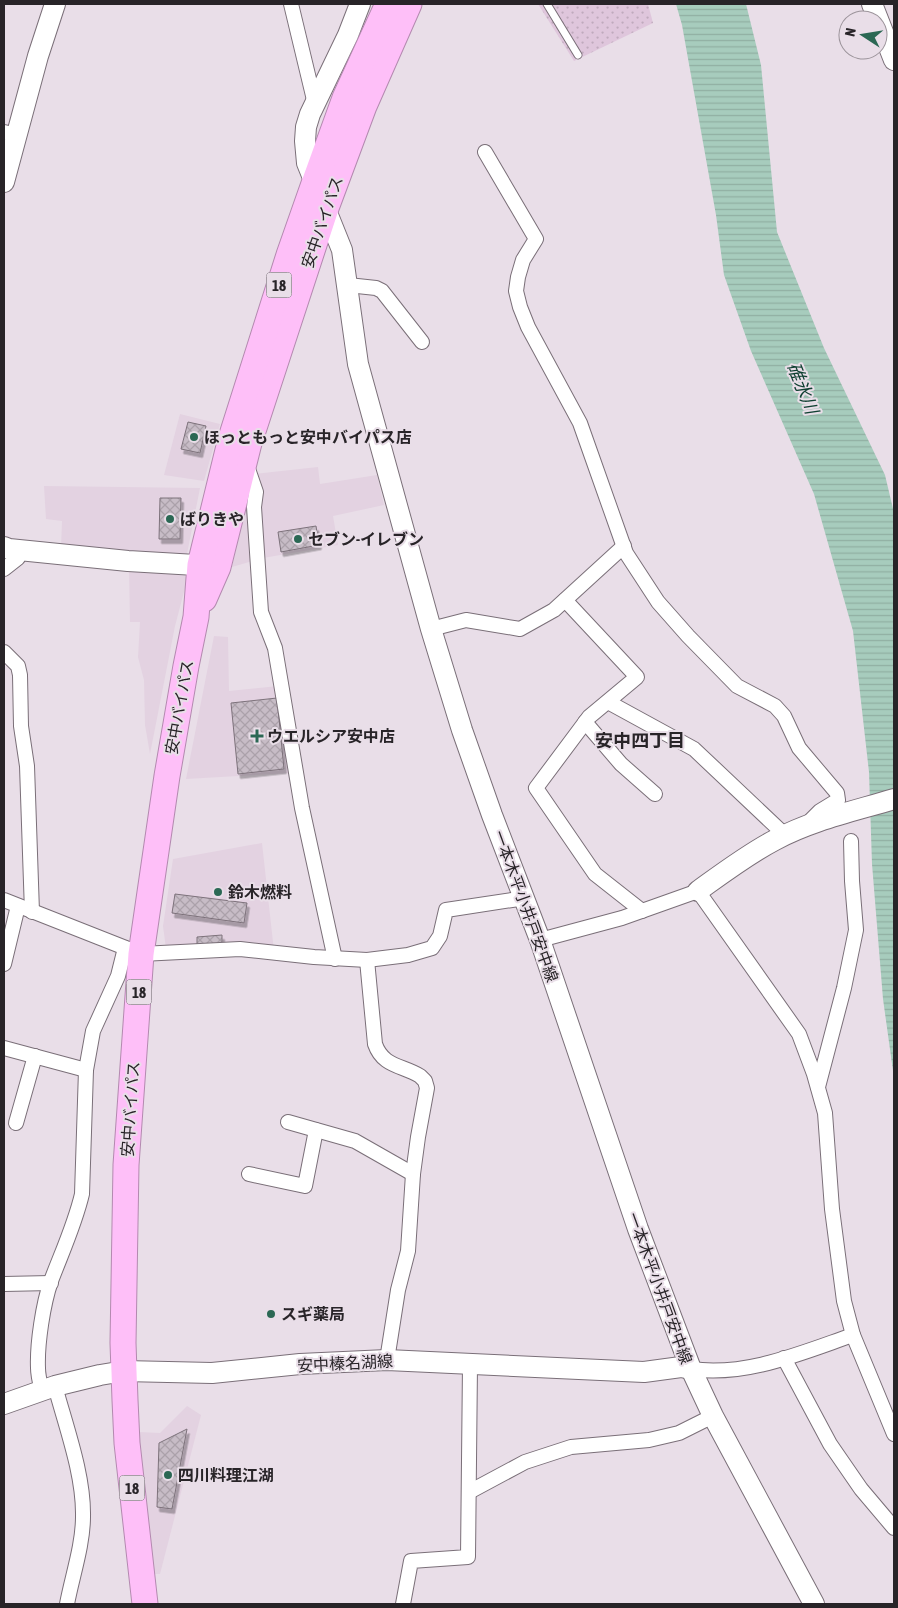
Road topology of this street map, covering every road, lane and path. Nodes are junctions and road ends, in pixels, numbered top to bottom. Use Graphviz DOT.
graph roads {
  1 [pos="55,4"];
  2 [pos="291,4"];
  3 [pos="360,4"];
  4 [pos="388,4"];
  5 [pos="409,4"];
  6 [pos="547,4"];
  7 [pos="872,4"];
  8 [pos="578,55"];
  9 [pos="894,60"];
  10 [pos="315,104"];
  11 [pos="10,133"];
  12 [pos="485,152"];
  13 [pos="315,181"];
  14 [pos="4,182"];
  15 [pos="326,208"];
  16 [pos="348,285"];
  17 [pos="422,342"];
  18 [pos="245,460"];
  19 [pos="624,546"];
  20 [pos="12,549"];
  21 [pos="209,566"];
  22 [pos="4,569"];
  23 [pos="566,600"];
  24 [pos="431,629"];
  25 [pos="4,652"];
  26 [pos="608,702"];
  27 [pos="585,722"];
  28 [pos="655,794"];
  29 [pos="894,799"];
  30 [pos="794,831"];
  31 [pos="851,840"];
  32 [pos="698,890"];
  33 [pos="524,898"];
  34 [pos="4,900"];
  35 [pos="18,906"];
  36 [pos="642,910"];
  37 [pos="32,912"];
  38 [pos="540,940"];
  39 [pos="133,951"];
  40 [pos="335,959"];
  41 [pos="367,960"];
  42 [pos="4,964"];
  43 [pos="4,1048"];
  44 [pos="34,1056"];
  45 [pos="86,1070"];
  46 [pos="818,1087"];
  47 [pos="288,1122"];
  48 [pos="16,1124"];
  49 [pos="316,1130"];
  50 [pos="249,1174"];
  51 [pos="413,1174"];
  52 [pos="51,1283"];
  53 [pos="4,1284"];
  54 [pos="853,1335"];
  55 [pos="784,1358"];
  56 [pos="387,1360"];
  57 [pos="470,1365"];
  58 [pos="691,1370"];
  59 [pos="124,1371"];
  60 [pos="48,1389"];
  61 [pos="4,1404"];
  62 [pos="713,1416"];
  63 [pos="894,1434"];
  64 [pos="468,1492"];
  65 [pos="894,1528"];
  66 [pos="67,1604"];
  67 [pos="145,1604"];
  68 [pos="403,1604"];
  69 [pos="814,1604"];
  1 -- 11 [label="main road"];
  2 -- 10 [label="street"];
  3 -- 10 [label="main road, 一本木平小井戸安中線"];
  4 -- 13 [label="highway, 安中バイパス / 18"];
  5 -- 15 [label="highway, 安中バイパス / 18"];
  6 -- 8 [label="lane"];
  7 -- 9 [label="main road"];
  10 -- 13 [label="main road, 一本木平小井戸安中線"];
  11 -- 14 [label="main road"];
  12 -- 19 [label="street"];
  13 -- 15 [label="main road, 一本木平小井戸安中線"];
  13 -- 21 [label="highway, 安中バイパス / 18"];
  15 -- 16 [label="main road, 一本木平小井戸安中線"];
  15 -- 18 [label="highway, 安中バイパス / 18"];
  16 -- 17 [label="street"];
  16 -- 24 [label="main road, 一本木平小井戸安中線"];
  18 -- 21 [label="highway, 安中バイパス / 18"];
  18 -- 40 [label="street"];
  19 -- 23 [label="street"];
  19 -- 30 [label="street"];
  20 -- 21 [label="main road"];
  20 -- 22 [label="street"];
  21 -- 39 [label="highway, 安中バイパス / 18"];
  23 -- 24 [label="street"];
  23 -- 26 [label="street"];
  24 -- 33 [label="main road, 一本木平小井戸安中線"];
  25 -- 37 [label="street"];
  26 -- 27 [label="street"];
  26 -- 30 [label="street"];
  27 -- 28 [label="street"];
  27 -- 36 [label="street"];
  29 -- 30 [label="main road"];
  30 -- 32 [label="main road"];
  31 -- 46 [label="street"];
  32 -- 36 [label="street"];
  32 -- 46 [label="street"];
  33 -- 38 [label="main road, 一本木平小井戸安中線"];
  33 -- 41 [label="street"];
  34 -- 35 [label="street"];
  35 -- 37 [label="street"];
  35 -- 42 [label="street"];
  36 -- 38 [label="street"];
  37 -- 39 [label="street"];
  38 -- 58 [label="main road, 一本木平小井戸安中線"];
  39 -- 40 [label="street"];
  39 -- 45 [label="street"];
  39 -- 59 [label="highway, 安中バイパス / 18"];
  40 -- 41 [label="street"];
  41 -- 51 [label="street"];
  43 -- 44 [label="street"];
  44 -- 45 [label="street"];
  44 -- 48 [label="street"];
  45 -- 52 [label="street"];
  46 -- 54 [label="street"];
  47 -- 49 [label="street"];
  49 -- 50 [label="street"];
  49 -- 51 [label="street"];
  51 -- 56 [label="street"];
  52 -- 53 [label="street"];
  52 -- 60 [label="street"];
  54 -- 55 [label="street"];
  54 -- 63 [label="street"];
  55 -- 58 [label="street"];
  55 -- 65 [label="street"];
  56 -- 57 [label="main road, 安中榛名湖線"];
  56 -- 59 [label="main road, 安中榛名湖線"];
  57 -- 58 [label="main road, 安中榛名湖線"];
  57 -- 64 [label="street"];
  58 -- 62 [label="main road, 一本木平小井戸安中線"];
  59 -- 60 [label="main road, 安中榛名湖線"];
  59 -- 67 [label="highway, 安中バイパス / 18"];
  60 -- 61 [label="main road, 安中榛名湖線"];
  60 -- 66 [label="street"];
  62 -- 64 [label="street"];
  62 -- 69 [label="main road, 一本木平小井戸安中線"];
  64 -- 68 [label="street"];
}
